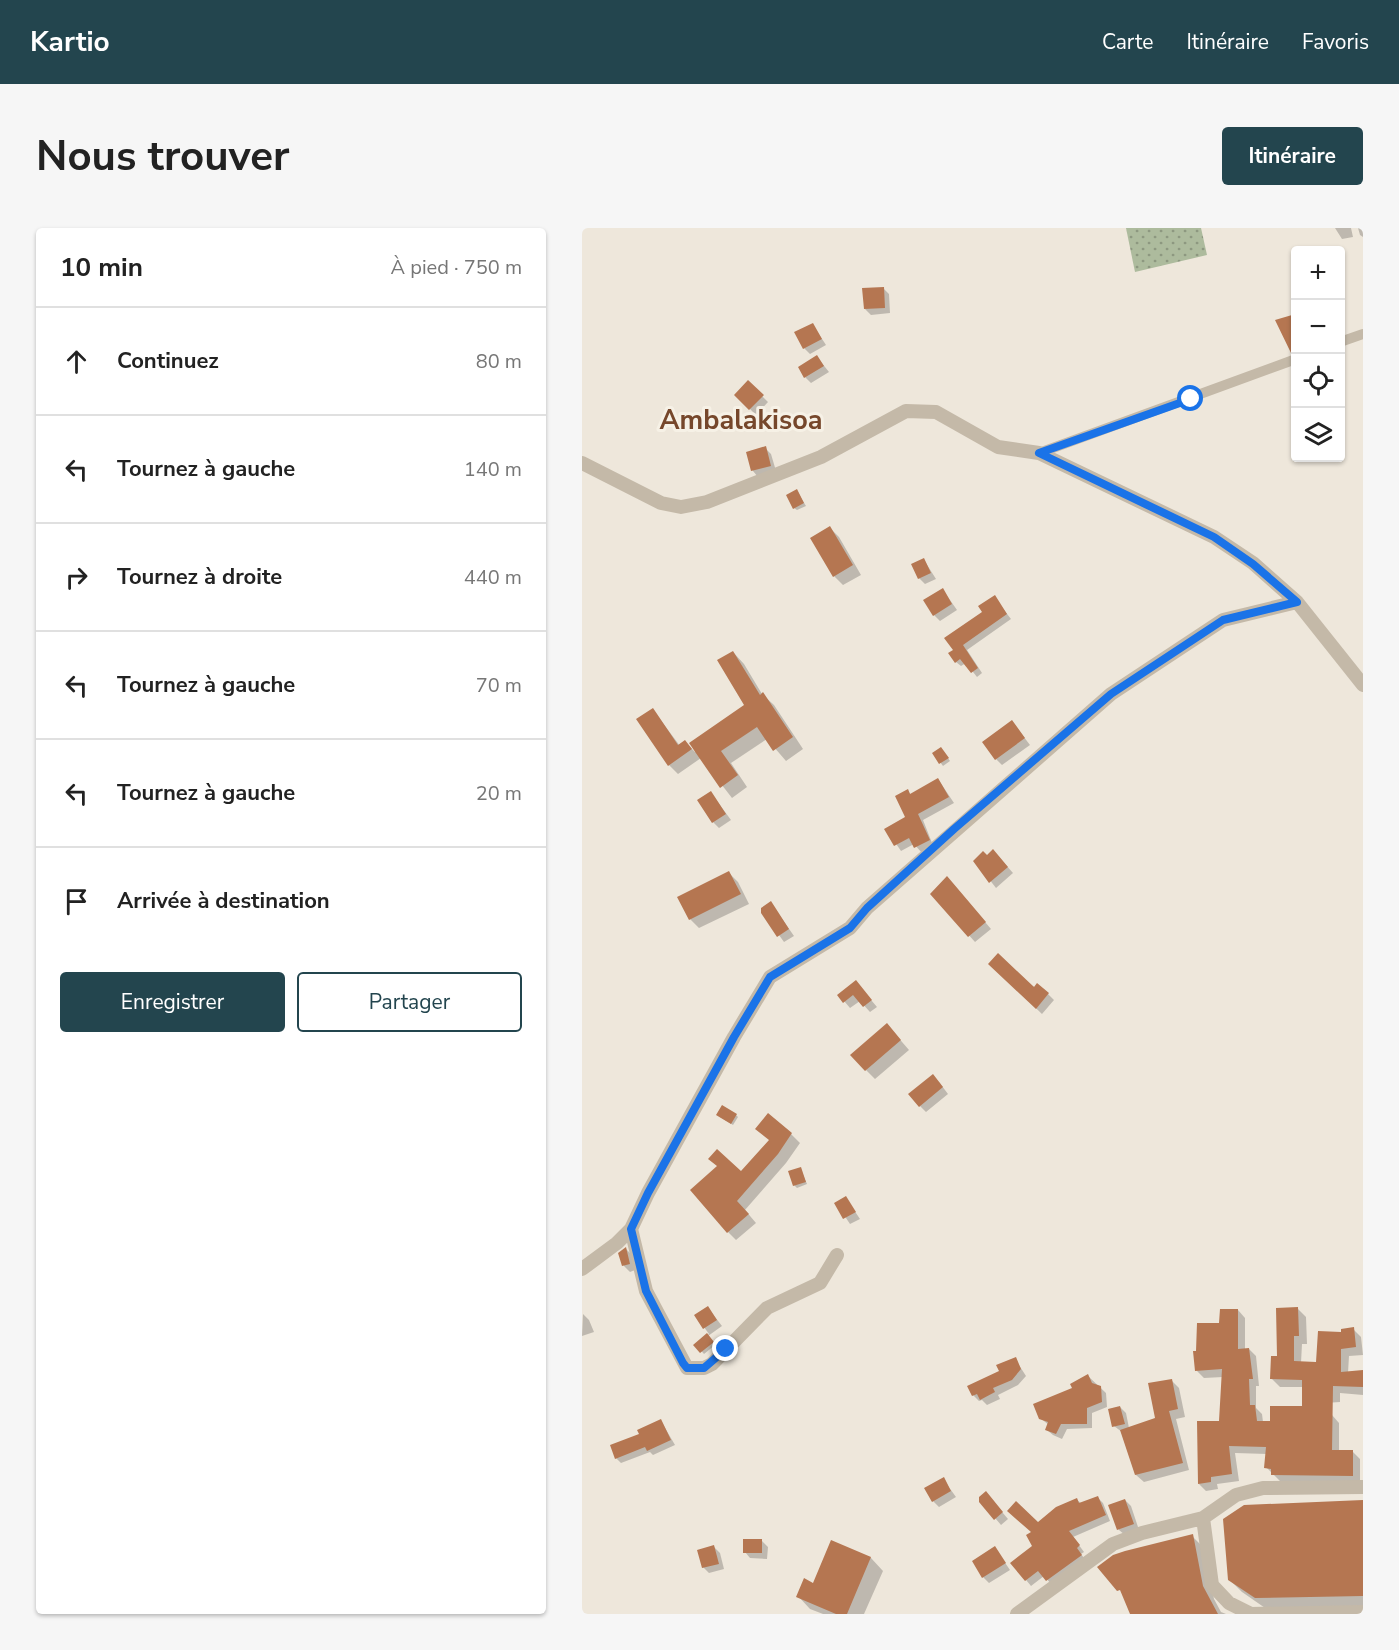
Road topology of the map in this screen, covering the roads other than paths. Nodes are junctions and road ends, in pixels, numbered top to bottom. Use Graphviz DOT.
graph roads {
  1 [pos="1363,334"];
  2 [pos="1345,341"];
  3 [pos="1291,361"];
  4 [pos="1039,453"];
  5 [pos="582,464"];
  6 [pos="1297,602"];
  7 [pos="1363,685"];
  8 [pos="631,1229"];
  9 [pos="837,1255"];
  10 [pos="582,1269"];
  11 [pos="1363,1487"];
  12 [pos="1203,1518"];
  13 [pos="1363,1612"];
  14 [pos="1017,1614"];
  1 -- 2 [label="street"];
  3 -- 4 [label="street"];
  4 -- 5 [label="street"];
  4 -- 6 [label="street"];
  6 -- 7 [label="street"];
  6 -- 8 [label="street"];
  8 -- 9 [label="street"];
  8 -- 10 [label="street"];
  11 -- 12 [label="street"];
  12 -- 13 [label="street"];
  12 -- 14 [label="street"];
}
